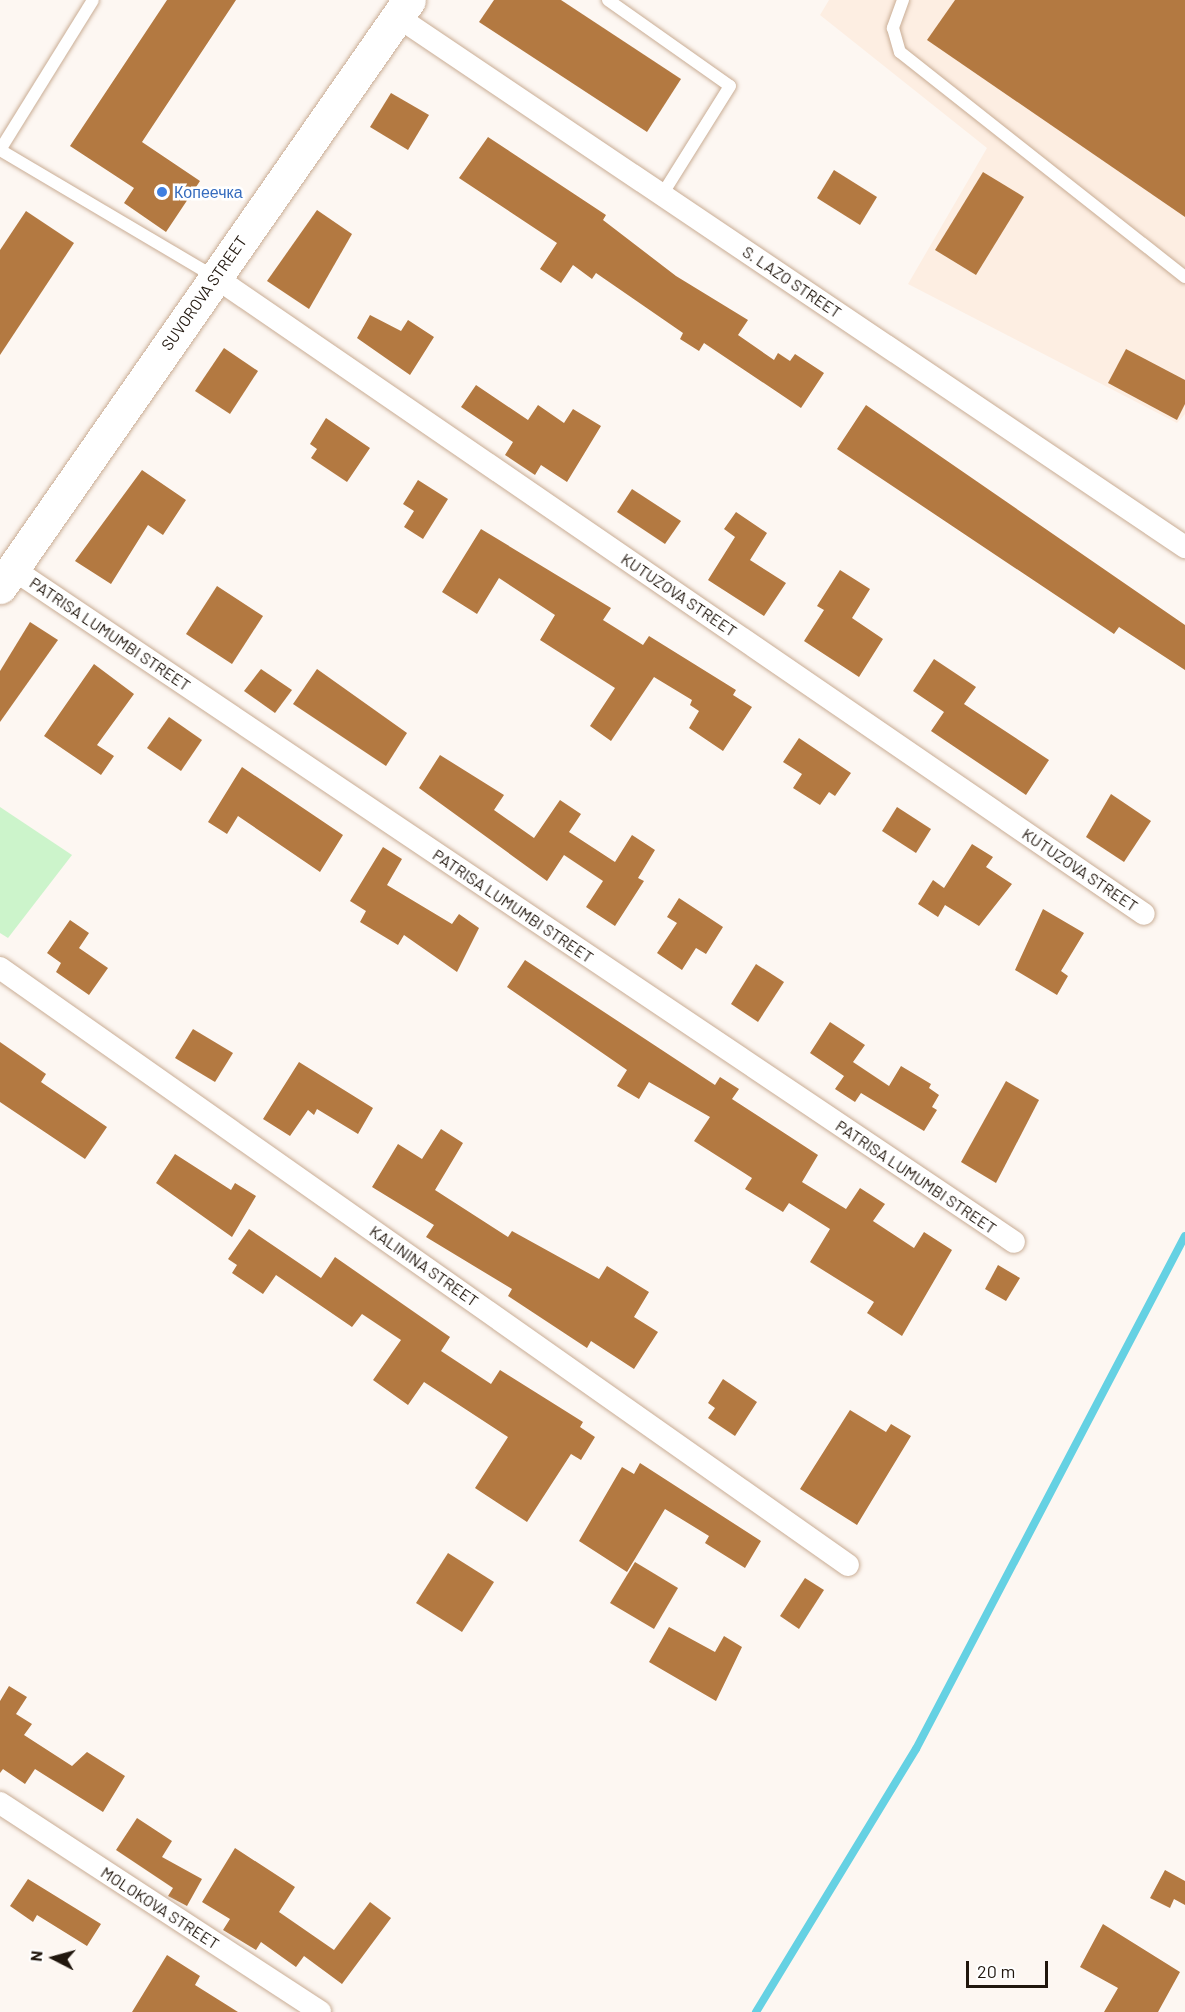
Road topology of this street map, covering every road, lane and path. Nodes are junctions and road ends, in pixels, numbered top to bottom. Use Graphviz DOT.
graph roads {
  1 [pos="93,0"];
  2 [pos="903,0"];
  3 [pos="614,2"];
  4 [pos="404,9"];
  5 [pos="0,150"];
  6 [pos="662,195"];
  7 [pos="214,277"];
  8 [pos="1185,277"];
  9 [pos="1183,542"];
  10 [pos="7,578"];
  11 [pos="1144,914"];
  12 [pos="0,968"];
  13 [pos="1014,1242"];
  14 [pos="848,1565"];
  15 [pos="0,1803"];
  16 [pos="320,2012"];
  1 -- 5 [label="lane"];
  2 -- 8 [label="lane"];
  3 -- 6 [label="lane"];
  4 -- 6 [label="street, S. LAZO STREET"];
  4 -- 7 [label="main road, SUVOROVA STREET"];
  5 -- 7 [label="lane"];
  6 -- 9 [label="street, S. LAZO STREET"];
  7 -- 10 [label="main road, SUVOROVA STREET"];
  7 -- 11 [label="street, KUTUZOVA STREET"];
  10 -- 13 [label="street, PATRISA LUMUMBI STREET"];
  12 -- 14 [label="street, KALININA STREET"];
  15 -- 16 [label="street, MOLOKOVA STREET"];
}
